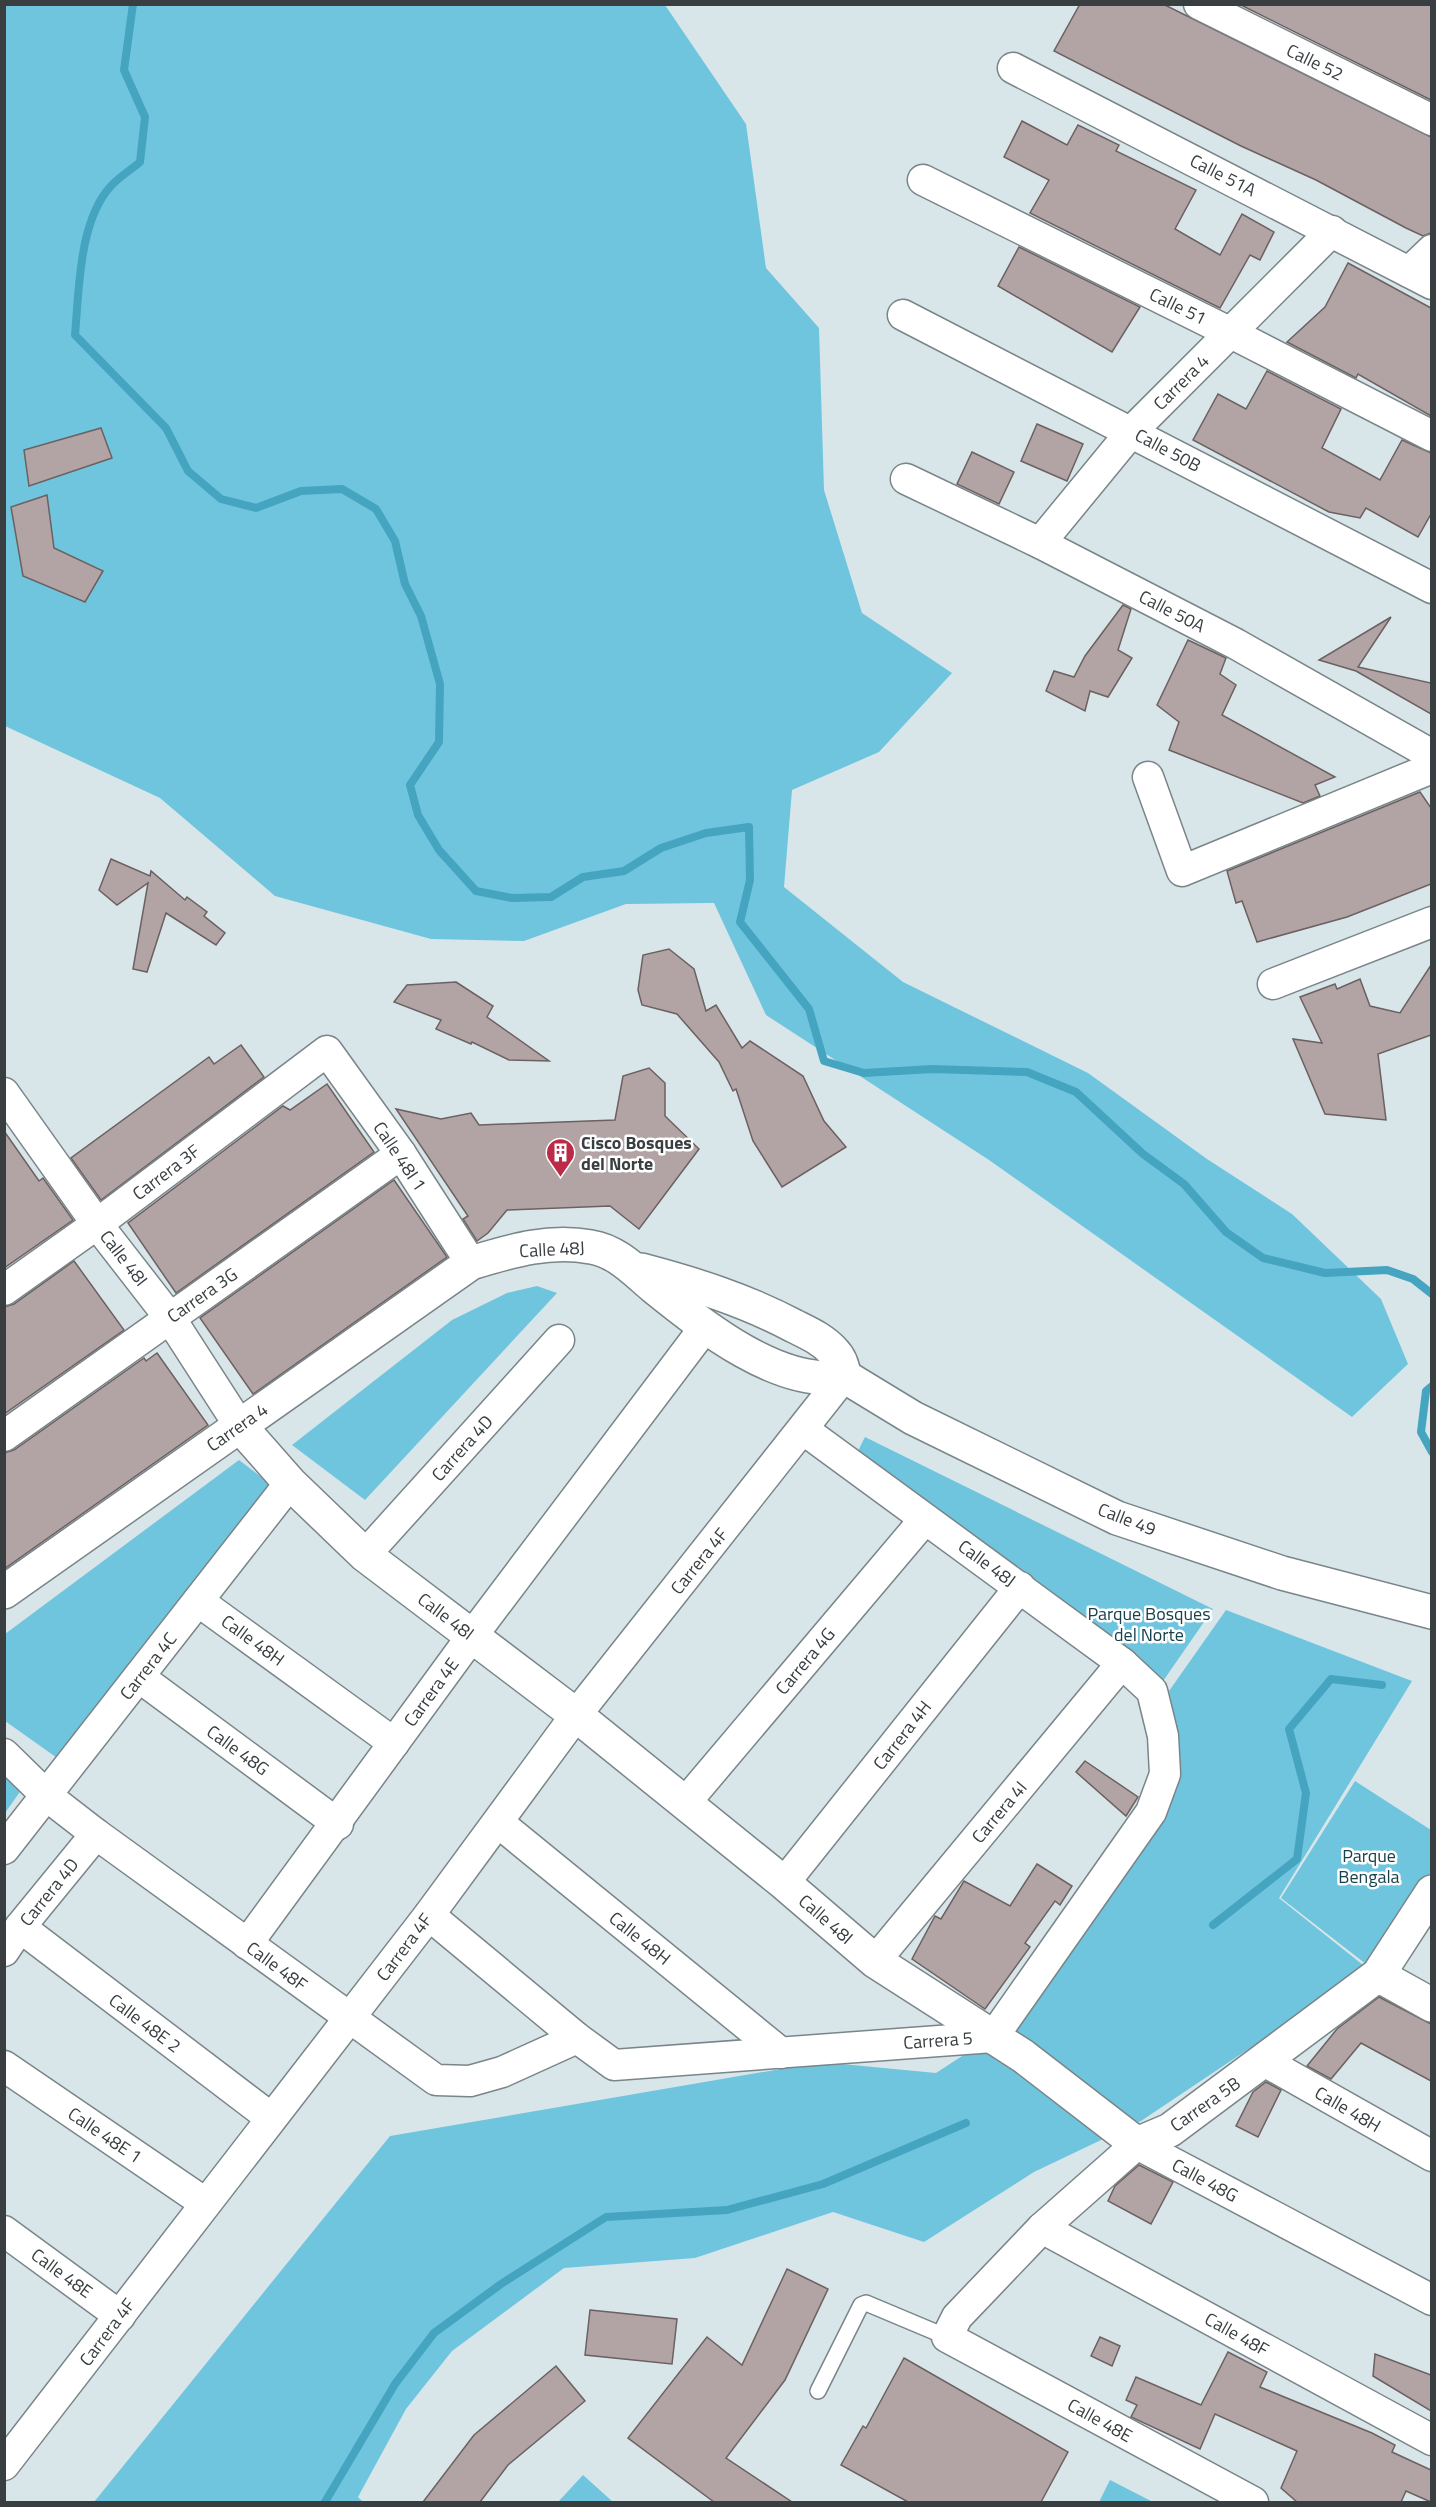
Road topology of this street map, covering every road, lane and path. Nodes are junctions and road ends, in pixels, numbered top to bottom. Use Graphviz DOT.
graph roads {
  1 [pos="1199,4"];
  2 [pos="1013,68"];
  3 [pos="1431,120"];
  4 [pos="923,180"];
  5 [pos="1332,231"];
  6 [pos="1431,250"];
  7 [pos="1420,278"];
  8 [pos="903,315"];
  9 [pos="1231,333"];
  10 [pos="1132,431"];
  11 [pos="1431,436"];
  12 [pos="906,479"];
  13 [pos="1040,543"];
  14 [pos="1431,588"];
  15 [pos="1431,755"];
  16 [pos="1431,768"];
  17 [pos="1148,777"];
  18 [pos="1431,922"];
  19 [pos="1274,984"];
  20 [pos="327,1051"];
  21 [pos="9,1109"];
  22 [pos="401,1154"];
  23 [pos="98,1224"];
  24 [pos="471,1263"];
  25 [pos="630,1267"];
  26 [pos="4,1290"];
  27 [pos="170,1318"];
  28 [pos="705,1327"];
  29 [pos="559,1340"];
  30 [pos="844,1376"];
  31 [pos="239,1425"];
  32 [pos="804,1430"];
  33 [pos="4,1436"];
  34 [pos="290,1483"];
  35 [pos="925,1519"];
  36 [pos="365,1555"];
  37 [pos="1020,1587"];
  38 [pos="4,1592"];
  39 [pos="198,1601"];
  40 [pos="1431,1612"];
  41 [pos="472,1636"];
  42 [pos="1122,1663"];
  43 [pos="139,1677"];
  44 [pos="576,1715"];
  45 [pos="394,1743"];
  46 [pos="4,1754"];
  47 [pos="1165,1774"];
  48 [pos="47,1796"];
  49 [pos="685,1803"];
  50 [pos="499,1822"];
  51 [pos="338,1824"];
  52 [pos="96,1834"];
  53 [pos="4,1849"];
  54 [pos="784,1883"];
  55 [pos="1431,1892"];
  56 [pos="429,1915"];
  57 [pos="12,1939"];
  58 [pos="247,1944"];
  59 [pos="875,1961"];
  60 [pos="1378,1975"];
  61 [pos="1431,2005"];
  62 [pos="349,2019"];
  63 [pos="993,2037"];
  64 [pos="577,2038"];
  65 [pos="781,2053"];
  66 [pos="1264,2061"];
  67 [pos="4,2067"];
  68 [pos="271,2118"];
  69 [pos="1137,2144"];
  70 [pos="1431,2156"];
  71 [pos="205,2203"];
  72 [pos="1042,2228"];
  73 [pos="9,2245"];
  74 [pos="1431,2300"];
  75 [pos="120,2316"];
  76 [pos="947,2337"];
  77 [pos="818,2391"];
  78 [pos="1431,2440"];
  79 [pos="4,2465"];
  80 [pos="1253,2502"];
  1 -- 3 [label="street, Calle 52"];
  2 -- 5 [label="street, Calle 51A"];
  4 -- 9 [label="street, Calle 51"];
  5 -- 7 [label="street, Calle 51A"];
  5 -- 9 [label="street, Carrera 4"];
  6 -- 7 [label="street"];
  8 -- 10 [label="street, Calle 50B"];
  9 -- 10 [label="street, Carrera 4"];
  9 -- 11 [label="street, Calle 51"];
  10 -- 13 [label="street, Carrera 4"];
  10 -- 14 [label="street, Calle 50B"];
  12 -- 13 [label="street, Calle 50A"];
  13 -- 15 [label="street, Calle 50A"];
  16 -- 17 [label="street"];
  18 -- 19 [label="street"];
  20 -- 22 [label="street, Calle 48I 1"];
  20 -- 23 [label="street, Carrera 3F"];
  21 -- 23 [label="street, Calle 48I"];
  22 -- 24 [label="street, Calle 48I 1"];
  22 -- 27 [label="street, Carrera 3G"];
  23 -- 26 [label="street, Carrera 3F"];
  23 -- 27 [label="street, Calle 48I"];
  24 -- 25 [label="main road, Calle 48J"];
  24 -- 31 [label="main road, Carrera 4"];
  25 -- 28 [label="main road, Calle 48J"];
  25 -- 30 [label="main road, Calle 48J"];
  27 -- 31 [label="street, Calle 48I"];
  27 -- 33 [label="street, Carrera 3G"];
  28 -- 30 [label="main road, Calle 48J"];
  28 -- 41 [label="street, Carrera 4E"];
  29 -- 36 [label="street, Carrera 4D"];
  30 -- 32 [label="street"];
  30 -- 40 [label="main road, Calle 49"];
  31 -- 34 [label="main road, Calle 48I"];
  31 -- 38 [label="main road, Carrera 4"];
  32 -- 35 [label="street, Calle 48J"];
  32 -- 44 [label="street, Carrera 4F"];
  34 -- 36 [label="main road, Calle 48I"];
  34 -- 39 [label="street, Carrera 4C"];
  35 -- 37 [label="street, Calle 48J"];
  35 -- 49 [label="street, Carrera 4G"];
  36 -- 41 [label="main road, Calle 48I"];
  37 -- 42 [label="street, Calle 48J"];
  37 -- 54 [label="street, Carrera 4H"];
  39 -- 43 [label="street, Carrera 4C"];
  39 -- 45 [label="street, Calle 48H"];
  41 -- 44 [label="main road, Calle 48I"];
  41 -- 45 [label="street, Carrera 4E"];
  42 -- 47 [label="street, Calle 48J"];
  42 -- 59 [label="street, Carrera 4I"];
  43 -- 48 [label="street, Carrera 4C"];
  43 -- 51 [label="street, Calle 48G"];
  44 -- 49 [label="main road, Calle 48I"];
  44 -- 50 [label="street, Carrera 4F"];
  45 -- 51 [label="street, Carrera 4E"];
  46 -- 48 [label="street, Calle 48F"];
  47 -- 63 [label="street, Carrera 5"];
  48 -- 52 [label="street, Calle 48F"];
  48 -- 53 [label="street, Carrera 4C"];
  49 -- 54 [label="main road, Calle 48I"];
  50 -- 56 [label="street, Carrera 4F"];
  50 -- 65 [label="street, Calle 48H"];
  51 -- 58 [label="street, Carrera 4E"];
  52 -- 57 [label="street, Carrera 4D"];
  52 -- 58 [label="street, Calle 48F"];
  54 -- 59 [label="main road, Calle 48I"];
  55 -- 60 [label="main road, Carrera 5B"];
  56 -- 62 [label="street, Carrera 4F"];
  56 -- 64 [label="street"];
  57 -- 68 [label="street, Calle 48E 2"];
  58 -- 62 [label="street, Calle 48F"];
  59 -- 63 [label="main road, Calle 48I"];
  60 -- 61 [label="main road"];
  60 -- 66 [label="main road, Carrera 5B"];
  62 -- 64 [label="street, Calle 48F"];
  62 -- 68 [label="street, Carrera 4F"];
  63 -- 65 [label="street, Carrera 5"];
  63 -- 69 [label="main road, Calle 48G"];
  64 -- 65 [label="street, Carrera 5"];
  66 -- 69 [label="main road, Carrera 5B"];
  66 -- 70 [label="street, Calle 48H"];
  67 -- 71 [label="street, Calle 48E 1"];
  68 -- 71 [label="street, Carrera 4F"];
  69 -- 72 [label="street, Carrera 5B"];
  69 -- 74 [label="street, Calle 48G"];
  71 -- 75 [label="street, Carrera 4F"];
  72 -- 76 [label="street, Carrera 5B"];
  72 -- 78 [label="street, Calle 48F"];
  73 -- 75 [label="street, Calle 48E"];
  75 -- 79 [label="street, Carrera 4F"];
  76 -- 77 [label="lane"];
  76 -- 80 [label="street, Calle 48E"];
}
